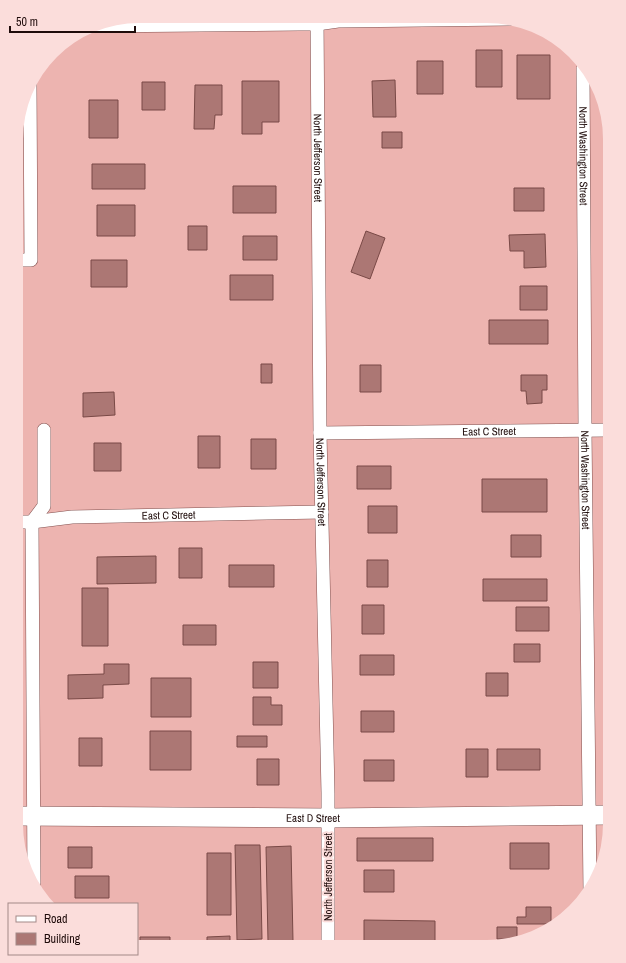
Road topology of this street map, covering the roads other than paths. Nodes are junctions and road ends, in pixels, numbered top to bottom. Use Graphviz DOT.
graph roads {
  1 [pos="204,23"];
  2 [pos="317,23"];
  3 [pos="115,25"];
  4 [pos="583,75"];
  5 [pos="30,99"];
  6 [pos="23,260"];
  7 [pos="44,430"];
  8 [pos="585,430"];
  9 [pos="603,430"];
  10 [pos="320,433"];
  11 [pos="322,512"];
  12 [pos="23,522"];
  13 [pos="32,522"];
  14 [pos="603,814"];
  15 [pos="590,815"];
  16 [pos="25,816"];
  17 [pos="329,818"];
  18 [pos="32,868"];
  19 [pos="590,877"];
  20 [pos="328,940"];
  1 -- 3 [label="street"];
  2 -- 10 [label="street, North Jefferson Street"];
  4 -- 8 [label="street, North Washington Street"];
  5 -- 6 [label="street"];
  7 -- 13 [label="street"];
  8 -- 9 [label="street, East C Street"];
  8 -- 10 [label="street, East C Street"];
  8 -- 15 [label="street, North Washington Street"];
  10 -- 11 [label="street, North Jefferson Street"];
  11 -- 13 [label="street, East C Street"];
  11 -- 17 [label="street, North Jefferson Street"];
  12 -- 13 [label="street, East C Street"];
  13 -- 16 [label="street"];
  14 -- 15 [label="street, East D Street"];
  15 -- 17 [label="street, East D Street"];
  15 -- 19 [label="street, North Washington Street"];
  16 -- 17 [label="street, East D Street"];
  16 -- 18 [label="street"];
  17 -- 20 [label="street, North Jefferson Street"];
}
